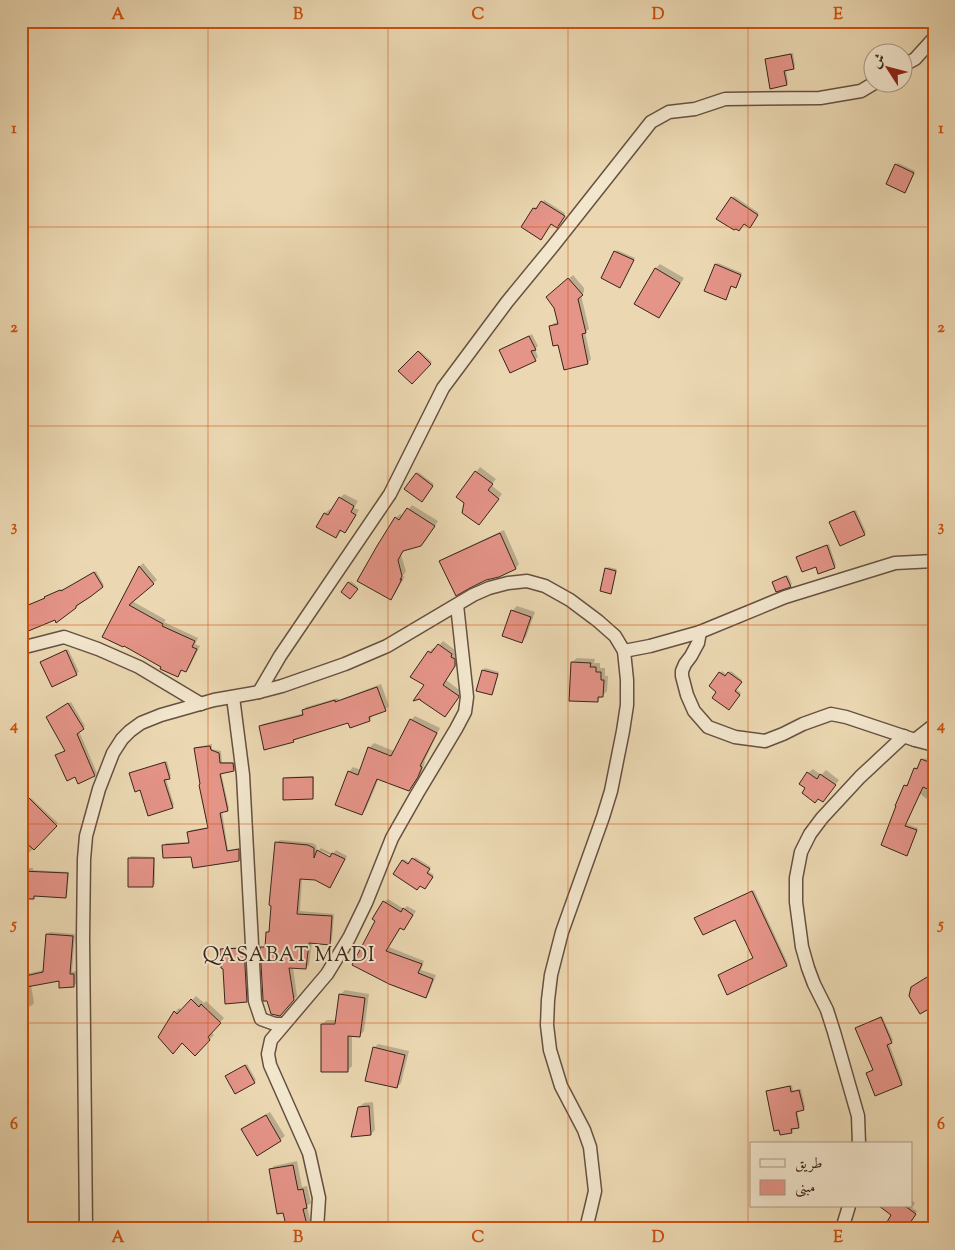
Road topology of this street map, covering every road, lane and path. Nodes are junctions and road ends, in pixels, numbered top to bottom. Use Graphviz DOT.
graph roads {
  1 [pos="934,38"];
  2 [pos="912,61"];
  3 [pos="862,90"];
  4 [pos="934,561"];
  5 [pos="457,605"];
  6 [pos="700,632"];
  7 [pos="21,648"];
  8 [pos="624,650"];
  9 [pos="259,692"];
  10 [pos="233,697"];
  11 [pos="201,704"];
  12 [pos="934,725"];
  13 [pos="909,738"];
  14 [pos="934,745"];
  15 [pos="284,1024"];
  16 [pos="859,1142"];
  17 [pos="848,1208"];
  18 [pos="86,1229"];
  19 [pos="317,1229"];
  20 [pos="586,1229"];
  21 [pos="842,1229"];
  1 -- 2 [label="street"];
  3 -- 9 [label="street"];
  4 -- 6 [label="street"];
  5 -- 8 [label="street"];
  5 -- 9 [label="street"];
  5 -- 15 [label="street"];
  6 -- 8 [label="street"];
  6 -- 13 [label="street"];
  7 -- 11 [label="street"];
  8 -- 20 [label="street"];
  9 -- 10 [label="street"];
  10 -- 11 [label="street"];
  10 -- 15 [label="street"];
  11 -- 18 [label="street"];
  12 -- 13 [label="street"];
  13 -- 14 [label="street"];
  13 -- 16 [label="street"];
  15 -- 19 [label="street"];
  17 -- 21 [label="street"];
}
